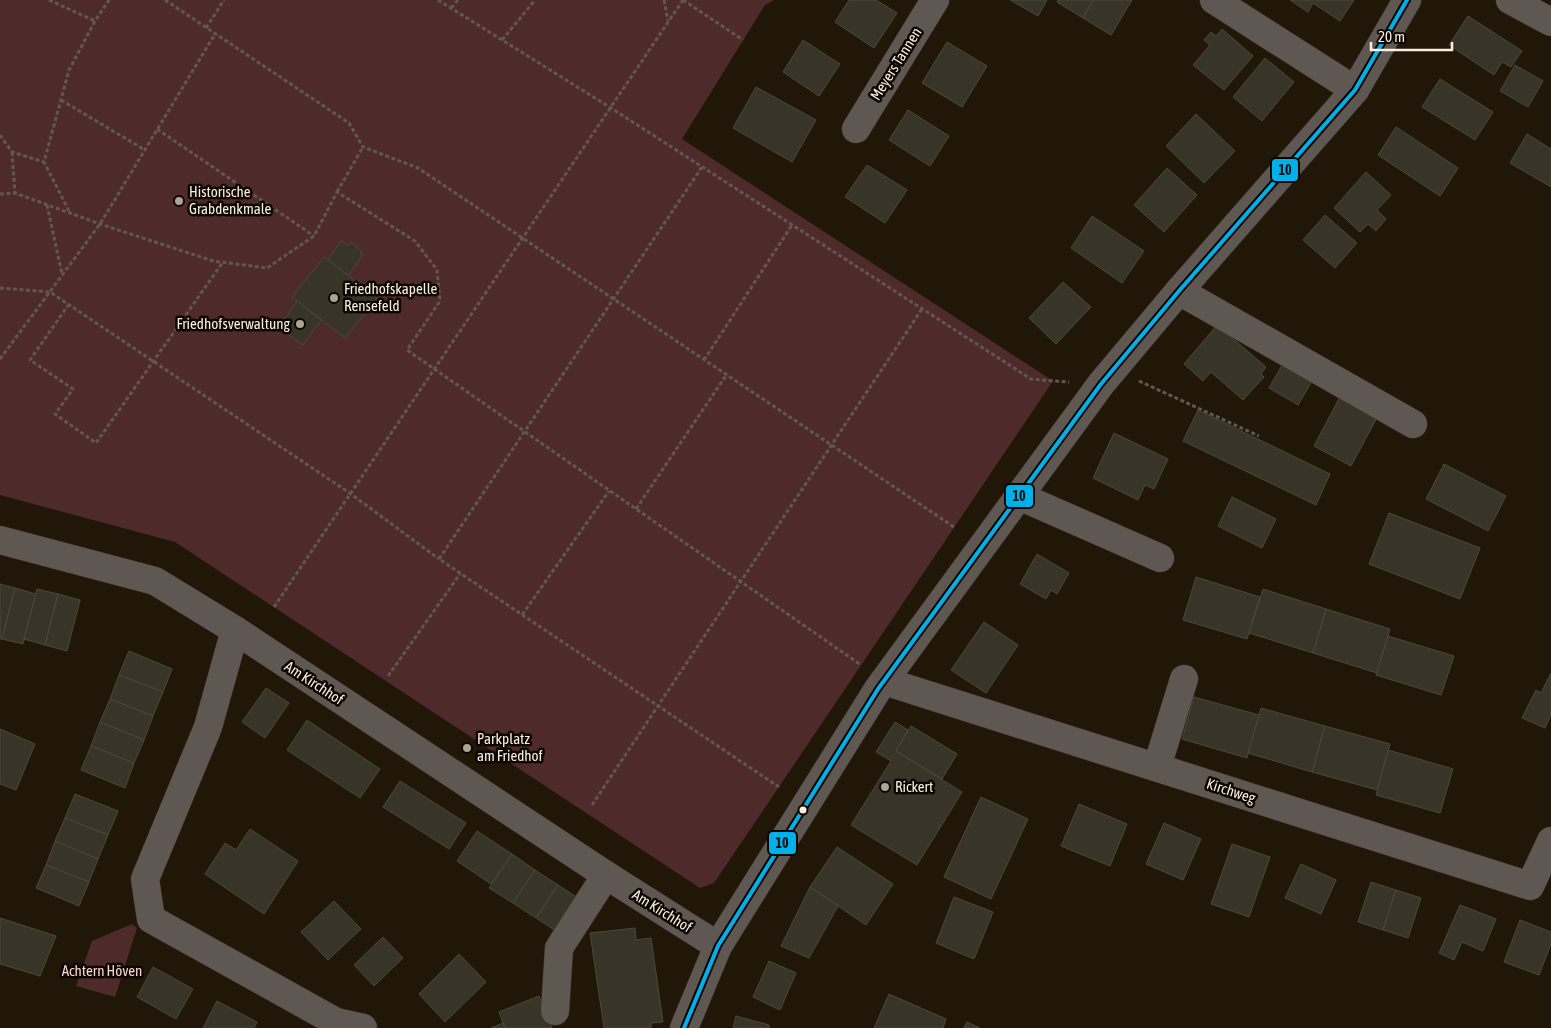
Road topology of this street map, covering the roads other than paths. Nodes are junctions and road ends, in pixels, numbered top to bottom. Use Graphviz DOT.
graph roads {
  1 [pos="935,0"];
  2 [pos="1214,0"];
  3 [pos="1407,0"];
  4 [pos="1510,0"];
  5 [pos="1551,22"];
  6 [pos="1355,90"];
  7 [pos="856,129"];
  8 [pos="1179,291"];
  9 [pos="1413,424"];
  10 [pos="1019,496"];
  11 [pos="0,540"];
  12 [pos="1160,558"];
  13 [pos="235,630"];
  14 [pos="1184,679"];
  15 [pos="884,681"];
  16 [pos="1157,767"];
  17 [pos="1551,841"];
  18 [pos="606,875"];
  19 [pos="1541,889"];
  20 [pos="718,946"];
  21 [pos="555,1011"];
  22 [pos="363,1028"];
  23 [pos="684,1028"];
  1 -- 7 [label="street, Meyers Tannen"];
  2 -- 6 [label="street"];
  3 -- 6 [label="street"];
  4 -- 5 [label="street"];
  6 -- 8 [label="street"];
  8 -- 9 [label="street"];
  8 -- 10 [label="street"];
  10 -- 12 [label="street"];
  10 -- 15 [label="street"];
  11 -- 13 [label="street, Am Kirchhof"];
  13 -- 18 [label="street, Am Kirchhof"];
  13 -- 22 [label="street"];
  14 -- 16 [label="street"];
  15 -- 16 [label="street, Kirchweg"];
  15 -- 20 [label="street"];
  16 -- 19 [label="street, Kirchweg"];
  17 -- 19 [label="street, Kirchweg"];
  18 -- 20 [label="street, Am Kirchhof"];
  18 -- 21 [label="street"];
  20 -- 23 [label="street"];
}
